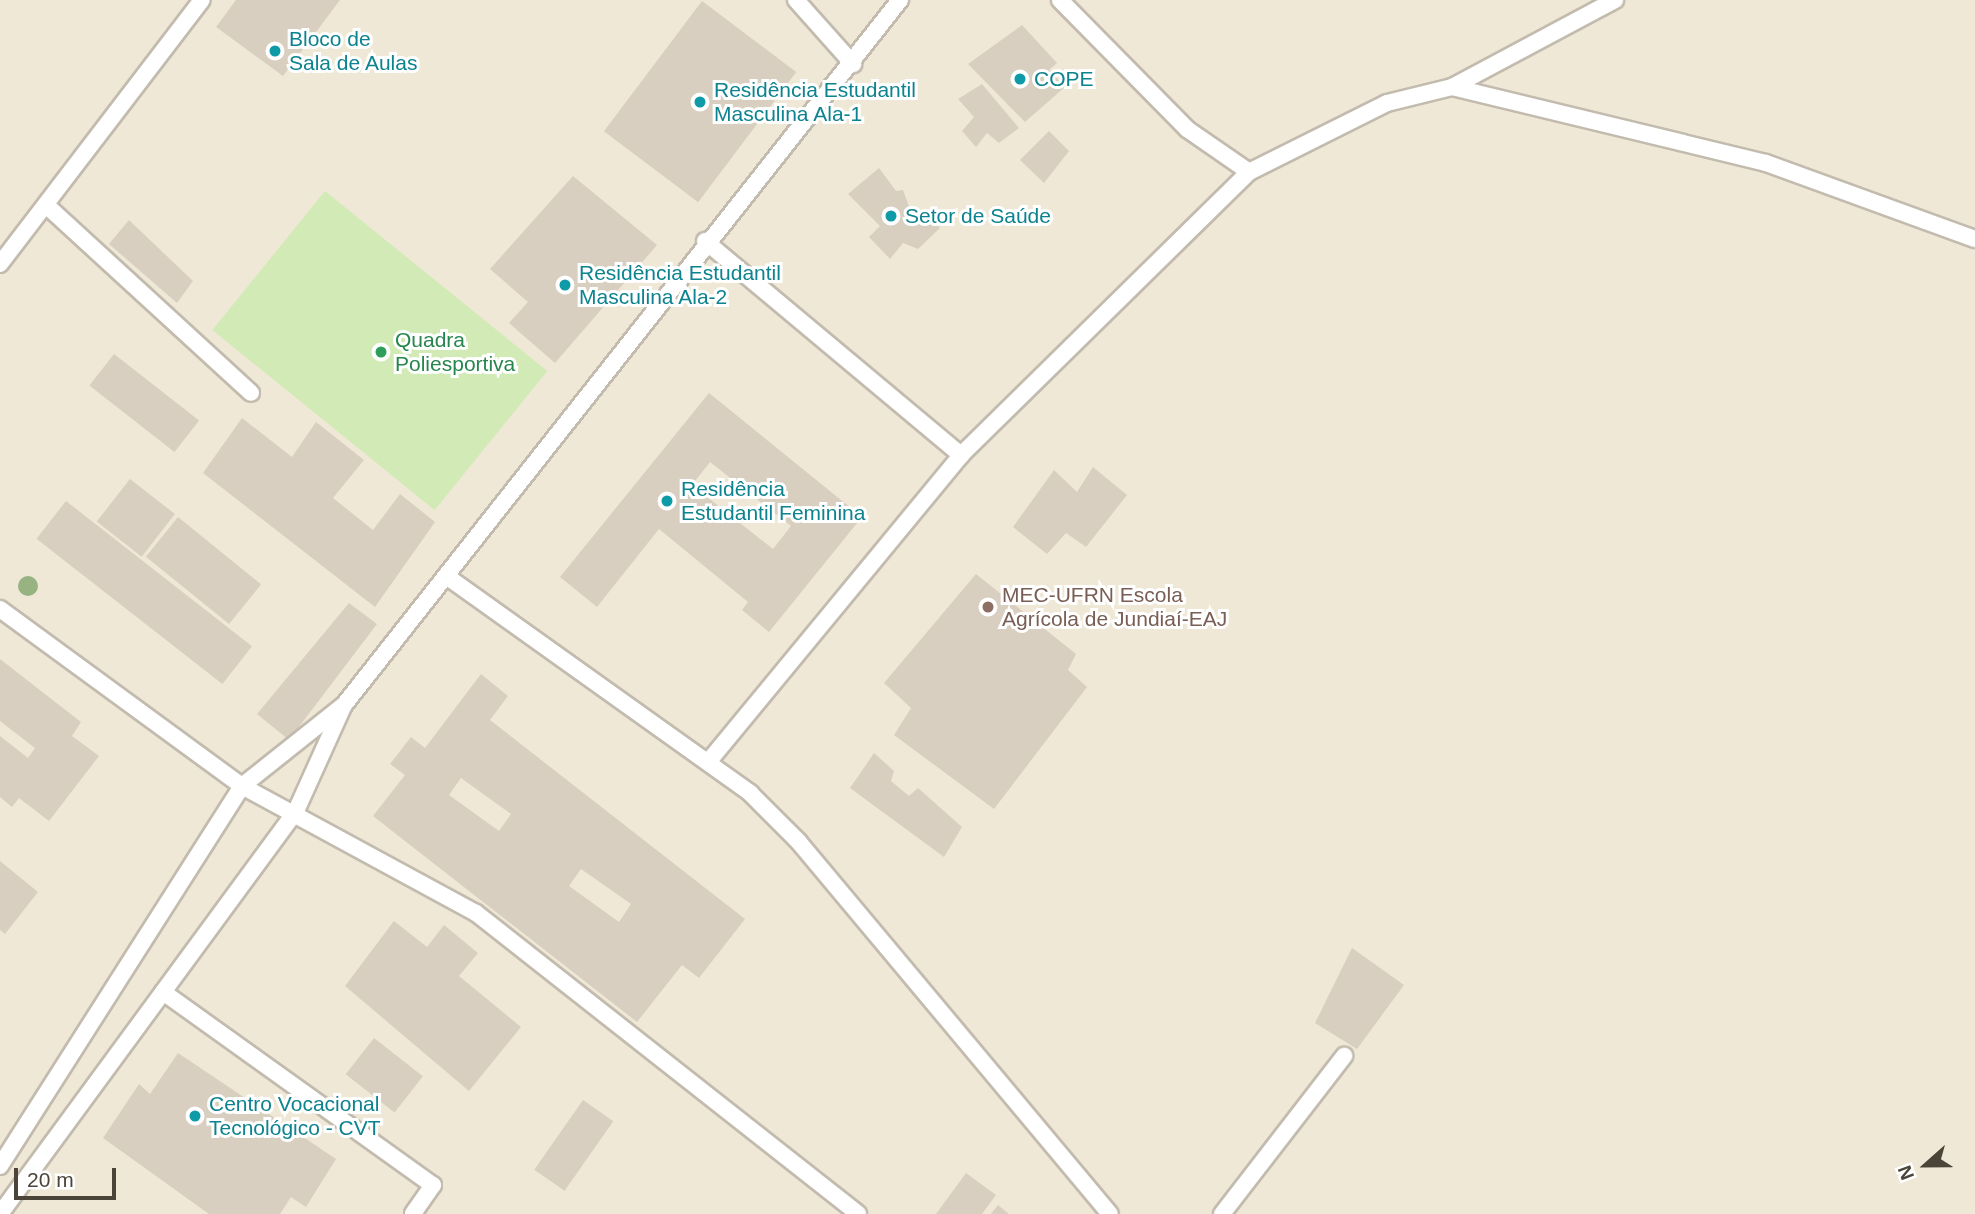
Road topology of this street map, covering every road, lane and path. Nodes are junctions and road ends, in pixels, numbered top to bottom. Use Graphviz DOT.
graph roads {
  1 [pos="202,0"];
  2 [pos="796,0"];
  3 [pos="900,0"];
  4 [pos="1060,0"];
  5 [pos="1615,0"];
  6 [pos="853,64"];
  7 [pos="1452,86"];
  8 [pos="1249,172"];
  9 [pos="46,205"];
  10 [pos="1975,239"];
  11 [pos="705,241"];
  12 [pos="0,264"];
  13 [pos="251,393"];
  14 [pos="961,455"];
  15 [pos="446,576"];
  16 [pos="0,608"];
  17 [pos="344,705"];
  18 [pos="709,761"];
  19 [pos="242,786"];
  20 [pos="296,811"];
  21 [pos="163,992"];
  22 [pos="1345,1056"];
  23 [pos="0,1166"];
  24 [pos="1110,1212"];
  25 [pos="0,1214"];
  26 [pos="413,1214"];
  27 [pos="858,1214"];
  28 [pos="1222,1214"];
  1 -- 9 [label="lane"];
  2 -- 6 [label="lane"];
  3 -- 6 [label="lane"];
  4 -- 8 [label="lane"];
  5 -- 7 [label="lane"];
  6 -- 11 [label="lane"];
  7 -- 8 [label="lane"];
  7 -- 10 [label="lane"];
  8 -- 14 [label="lane"];
  9 -- 12 [label="lane"];
  9 -- 13 [label="lane"];
  11 -- 14 [label="lane"];
  11 -- 15 [label="lane"];
  14 -- 18 [label="lane"];
  15 -- 17 [label="lane"];
  15 -- 18 [label="lane"];
  16 -- 19 [label="lane"];
  17 -- 19 [label="lane"];
  17 -- 20 [label="lane"];
  18 -- 24 [label="lane"];
  19 -- 20 [label="lane"];
  19 -- 23 [label="lane"];
  20 -- 21 [label="lane"];
  20 -- 27 [label="lane"];
  21 -- 25 [label="lane"];
  21 -- 26 [label="lane"];
  22 -- 28 [label="lane"];
}
